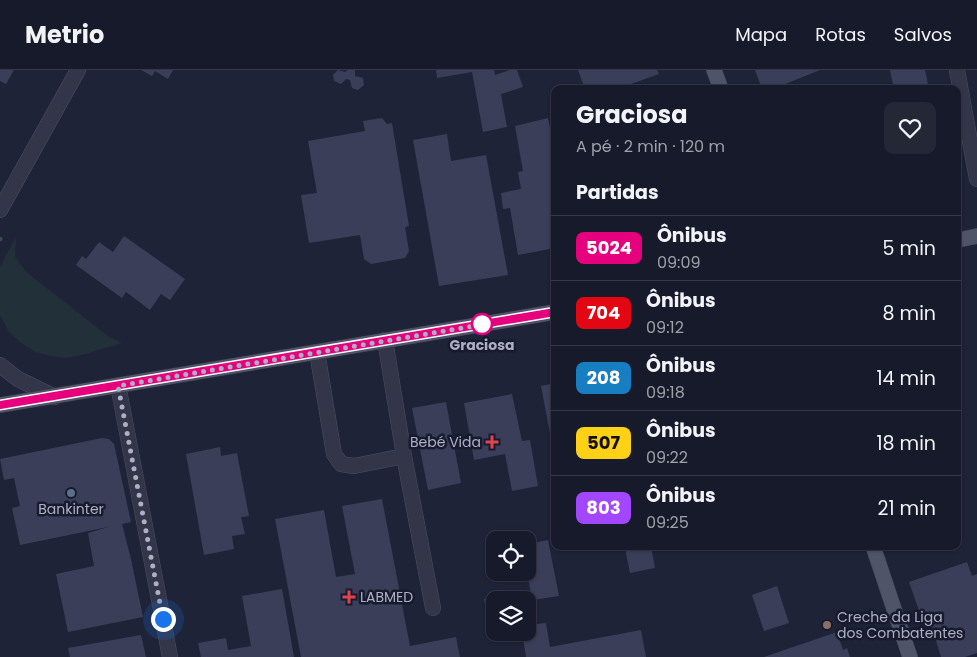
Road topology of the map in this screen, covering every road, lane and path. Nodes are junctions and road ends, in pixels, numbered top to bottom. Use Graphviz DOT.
graph roads {
  1 [pos="78,70"];
  2 [pos="714,70"];
  3 [pos="957,70"];
  4 [pos="720,85"];
  5 [pos="960,85"];
  6 [pos="961,92"];
  7 [pos="977,179"];
  8 [pos="0,210"];
  9 [pos="977,236"];
  10 [pos="961,239"];
  11 [pos="551,313"];
  12 [pos="385,340"];
  13 [pos="317,352"];
  14 [pos="0,365"];
  15 [pos="118,386"];
  16 [pos="55,397"];
  17 [pos="0,405"];
  18 [pos="404,456"];
  19 [pos="874,550"];
  20 [pos="433,608"];
  21 [pos="170,657"];
  22 [pos="910,657"];
  1 -- 8 [label="street"];
  2 -- 4 [label="main road"];
  3 -- 5 [label="street"];
  6 -- 7 [label="street"];
  9 -- 10 [label="main road"];
  11 -- 12 [label="main road"];
  12 -- 13 [label="main road"];
  12 -- 18 [label="street"];
  13 -- 15 [label="main road"];
  13 -- 18 [label="street"];
  14 -- 16 [label="street"];
  15 -- 16 [label="main road"];
  15 -- 21 [label="street"];
  16 -- 17 [label="main road"];
  18 -- 20 [label="street"];
  19 -- 22 [label="main road"];
}
